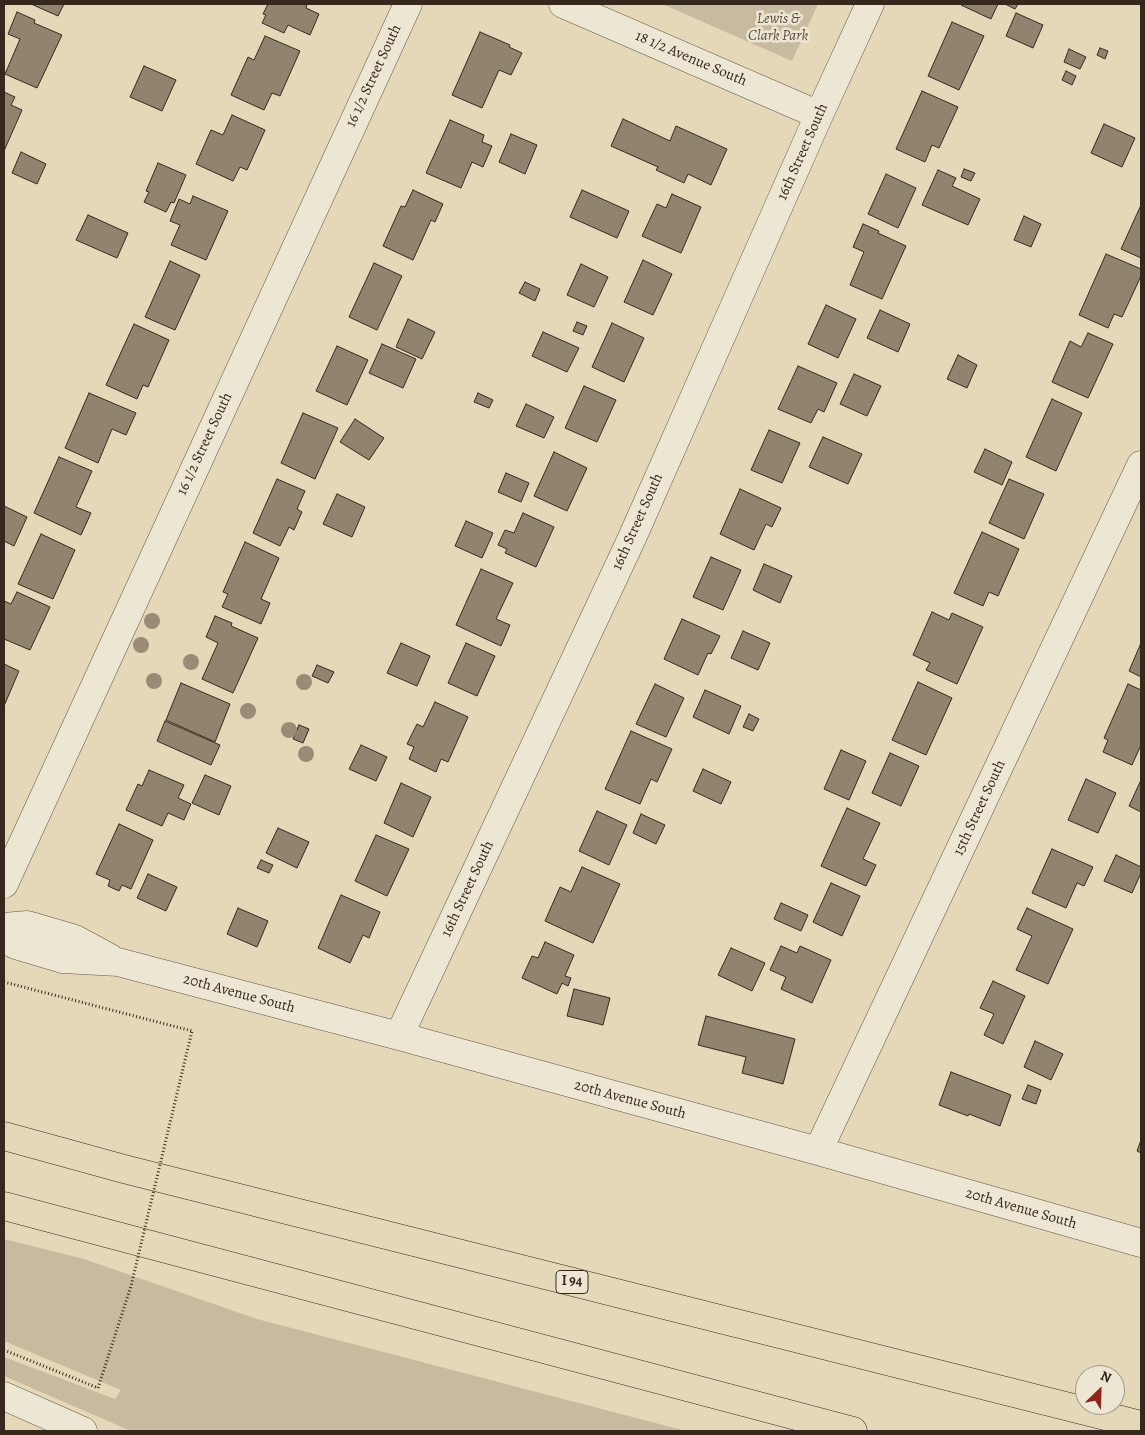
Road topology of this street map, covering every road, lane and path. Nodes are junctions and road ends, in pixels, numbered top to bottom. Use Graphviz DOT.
graph roads {
  1 [pos="408,4"];
  2 [pos="563,4"];
  3 [pos="870,4"];
  4 [pos="819,115"];
  5 [pos="1141,465"];
  6 [pos="4,884"];
  7 [pos="4,927"];
  8 [pos="4,939"];
  9 [pos="118,962"];
  10 [pos="4,982"];
  11 [pos="399,1036"];
  12 [pos="4,1136"];
  13 [pos="818,1151"];
  14 [pos="4,1206"];
  15 [pos="1141,1243"];
  16 [pos="4,1350"];
  17 [pos="4,1396"];
  18 [pos="1141,1425"];
  19 [pos="83,1431"];
  20 [pos="854,1431"];
  1 -- 6 [label="street, 16 1/2 Street South"];
  2 -- 4 [label="street, 18 1/2 Avenue South"];
  3 -- 4 [label="street, 16th Street South"];
  4 -- 11 [label="street, 16th Street South"];
  5 -- 13 [label="street, 15th Street South"];
  7 -- 9 [label="street, 20th Avenue South"];
  8 -- 9 [label="street, 20th Avenue South"];
  9 -- 11 [label="street, 20th Avenue South"];
  10 -- 16 [label="path, bridge"];
  11 -- 13 [label="street, 20th Avenue South"];
  12 -- 18 [label="highway, I 94"];
  13 -- 15 [label="street, 20th Avenue South"];
  14 -- 20 [label="highway"];
  17 -- 19 [label="street"];
}
